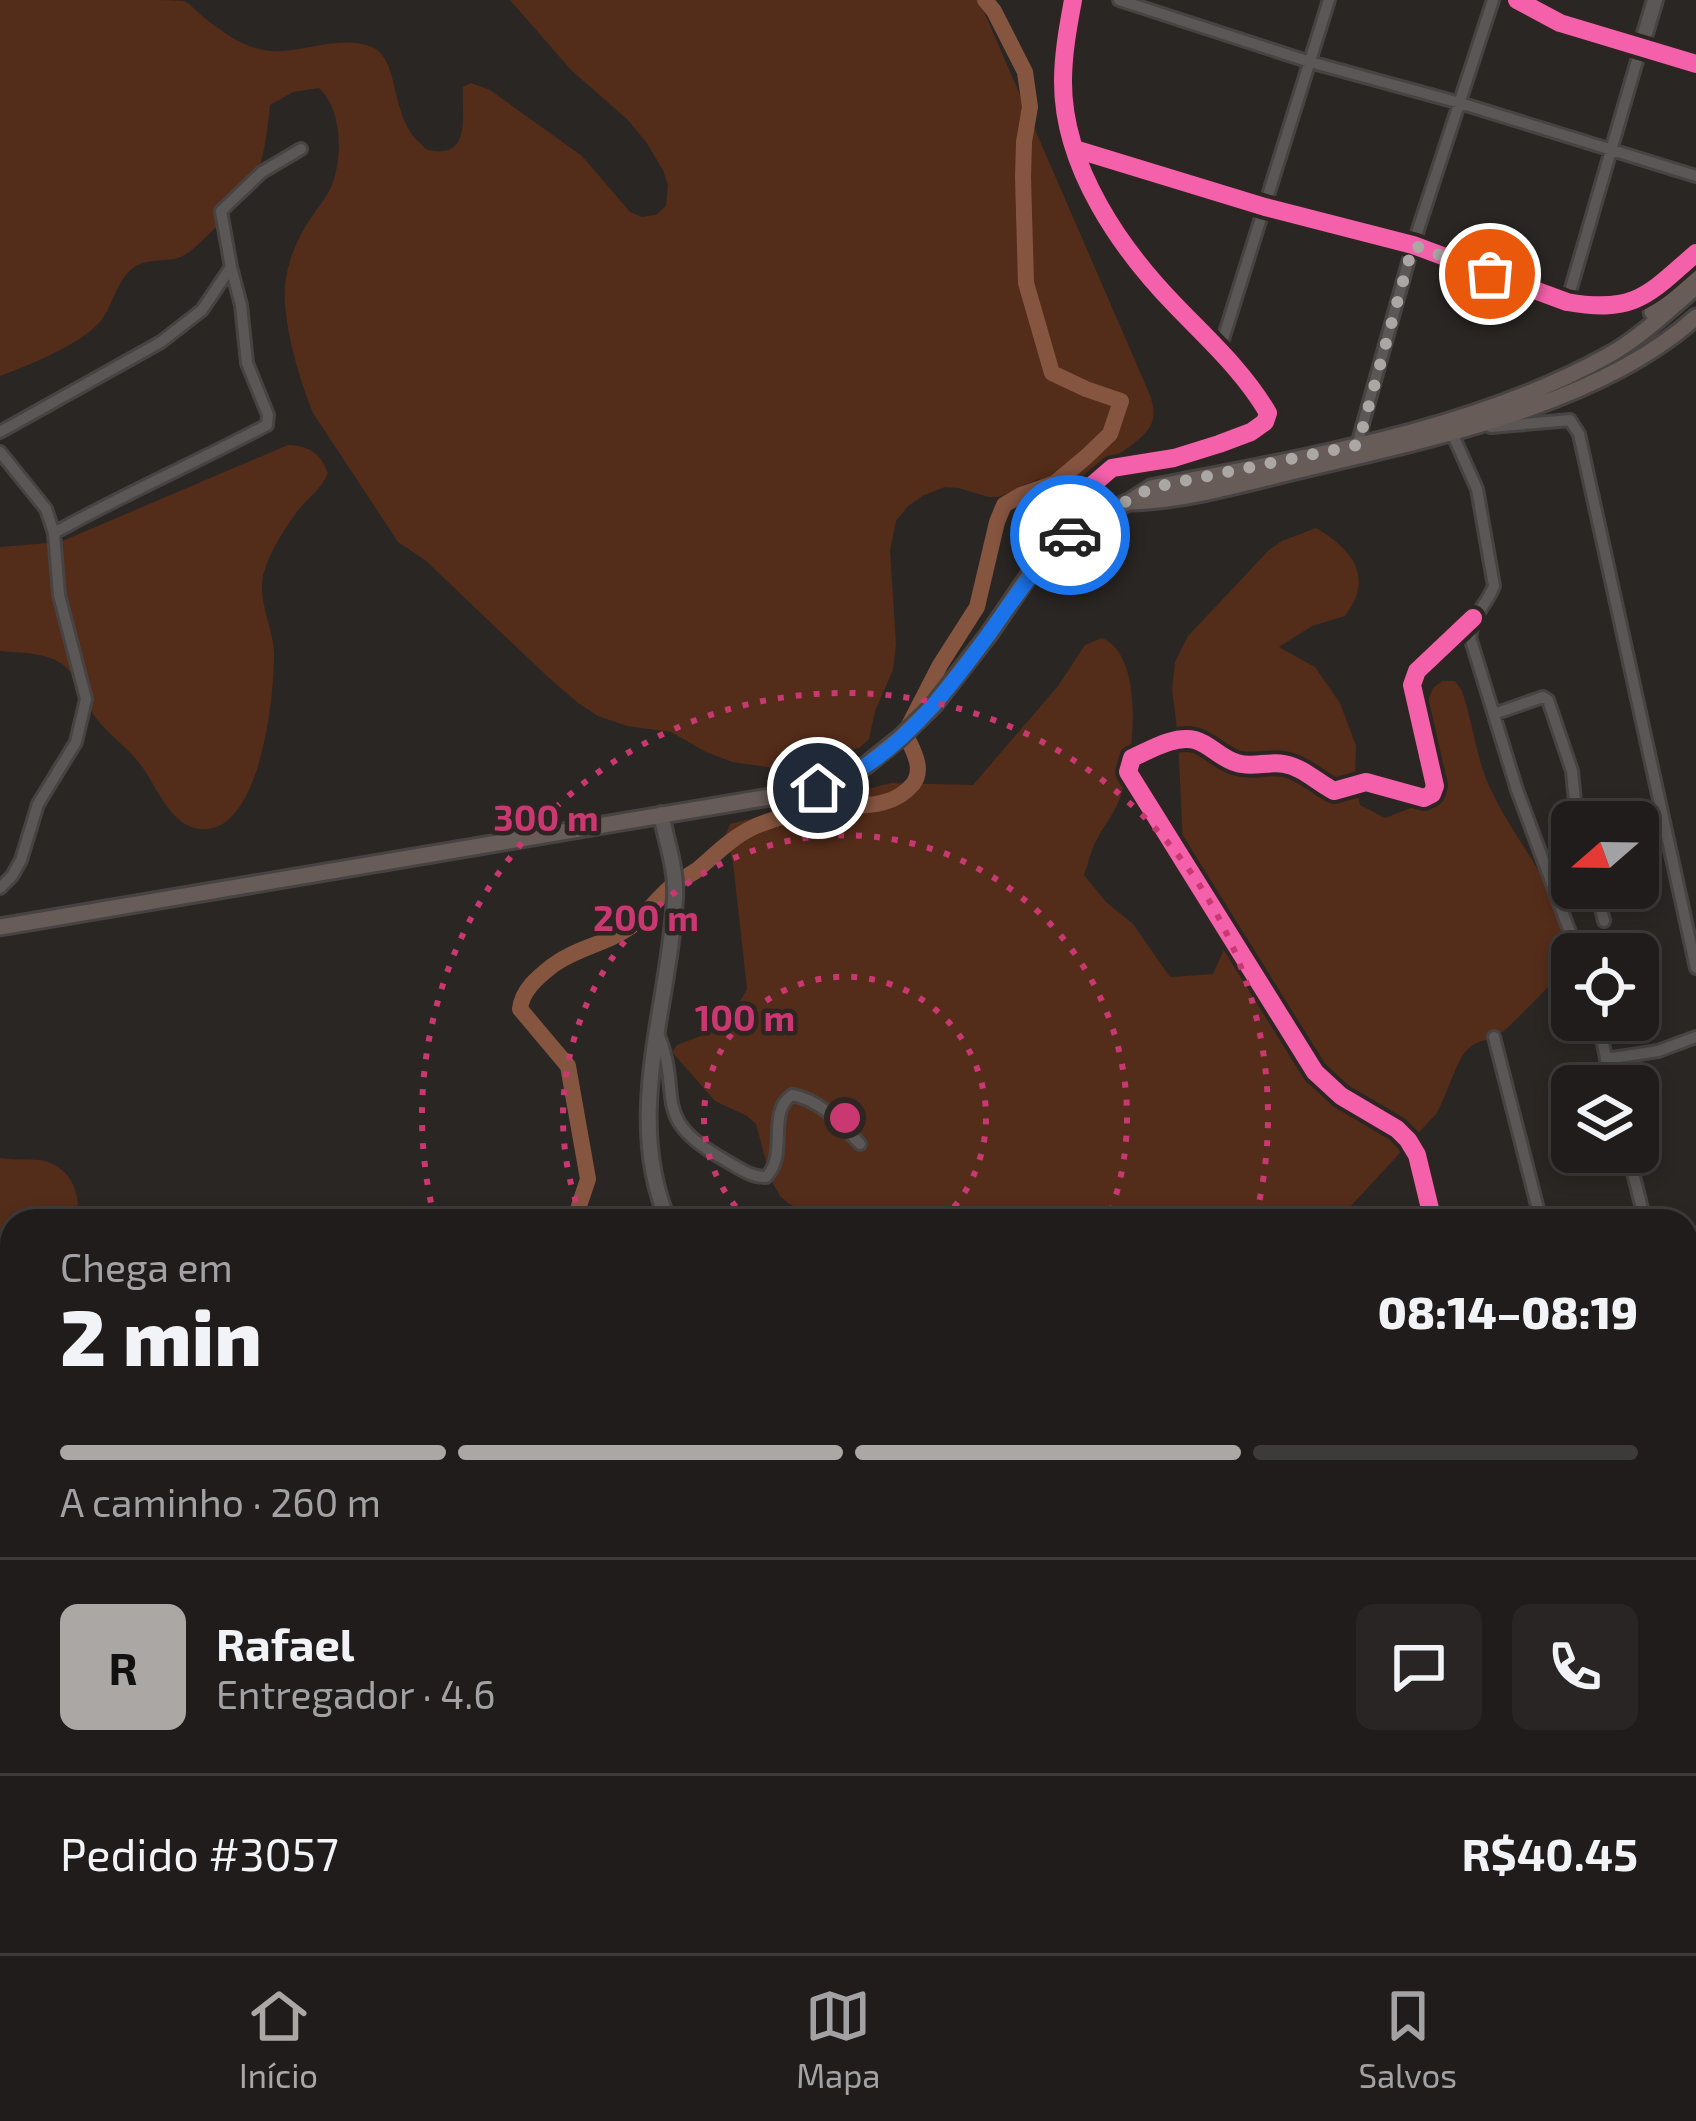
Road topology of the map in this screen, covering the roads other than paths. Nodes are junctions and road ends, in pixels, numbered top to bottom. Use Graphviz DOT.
graph roads {
  1 [pos="1073,0"];
  2 [pos="1119,0"];
  3 [pos="1329,0"];
  4 [pos="1493,0"];
  5 [pos="1517,0"];
  6 [pos="1655,0"];
  7 [pos="1641,47"];
  8 [pos="1310,62"];
  9 [pos="1696,64"];
  10 [pos="1460,103"];
  11 [pos="301,149"];
  12 [pos="1075,149"];
  13 [pos="1612,149"];
  14 [pos="1696,176"];
  15 [pos="1265,207"];
  16 [pos="1413,245"];
  17 [pos="1696,253"];
  18 [pos="231,267"];
  19 [pos="1696,268"];
  20 [pos="1696,287"];
  21 [pos="1567,302"];
  22 [pos="1696,317"];
  23 [pos="1632,339"];
  24 [pos="1220,349"];
  25 [pos="1475,425"];
  26 [pos="0,432"];
  27 [pos="1452,433"];
  28 [pos="1358,445"];
  29 [pos="0,452"];
  30 [pos="1129,502"];
  31 [pos="54,533"];
  32 [pos="1031,549"];
  33 [pos="1473,618"];
  34 [pos="1494,714"];
  35 [pos="1575,801"];
  36 [pos="661,814"];
  37 [pos="0,888"];
  38 [pos="1601,909"];
  39 [pos="1604,921"];
  40 [pos="0,927"];
  41 [pos="1570,933"];
  42 [pos="1696,968"];
  43 [pos="656,1030"];
  44 [pos="1494,1037"];
  45 [pos="1696,1037"];
  46 [pos="1602,1041"];
  47 [pos="1606,1059"];
  48 [pos="1607,1065"];
  49 [pos="860,1144"];
  50 [pos="1633,1173"];
  51 [pos="663,1209"];
  52 [pos="1430,1209"];
  53 [pos="1538,1209"];
  54 [pos="1642,1209"];
  1 -- 12 [label="street"];
  2 -- 8 [label="street"];
  3 -- 8 [label="street"];
  4 -- 10 [label="street"];
  5 -- 7 [label="main road"];
  6 -- 7 [label="street"];
  7 -- 9 [label="main road"];
  7 -- 13 [label="street"];
  8 -- 10 [label="street"];
  8 -- 15 [label="street"];
  10 -- 13 [label="street"];
  10 -- 16 [label="street"];
  11 -- 18 [label="street"];
  12 -- 15 [label="street"];
  12 -- 24 [label="street"];
  13 -- 14 [label="street"];
  13 -- 21 [label="street"];
  15 -- 16 [label="street"];
  15 -- 24 [label="street"];
  16 -- 21 [label="street"];
  16 -- 28 [label="street"];
  17 -- 21 [label="street"];
  18 -- 26 [label="street"];
  18 -- 31 [label="street"];
  19 -- 23 [label="main road"];
  20 -- 23 [label="main road"];
  22 -- 25 [label="main road"];
  23 -- 28 [label="main road"];
  24 -- 32 [label="street"];
  25 -- 27 [label="main road"];
  25 -- 42 [label="street"];
  27 -- 30 [label="main road"];
  27 -- 33 [label="street"];
  28 -- 30 [label="main road"];
  29 -- 31 [label="street"];
  30 -- 36 [label="main road"];
  31 -- 37 [label="street"];
  33 -- 34 [label="street"];
  33 -- 52 [label="street"];
  34 -- 35 [label="street"];
  34 -- 41 [label="street"];
  36 -- 40 [label="main road"];
  36 -- 43 [label="street"];
  38 -- 39 [label="street"];
  43 -- 49 [label="street"];
  43 -- 51 [label="street"];
  44 -- 53 [label="street"];
  45 -- 47 [label="street"];
  46 -- 47 [label="street"];
  47 -- 48 [label="street"];
  50 -- 54 [label="street"];
}
